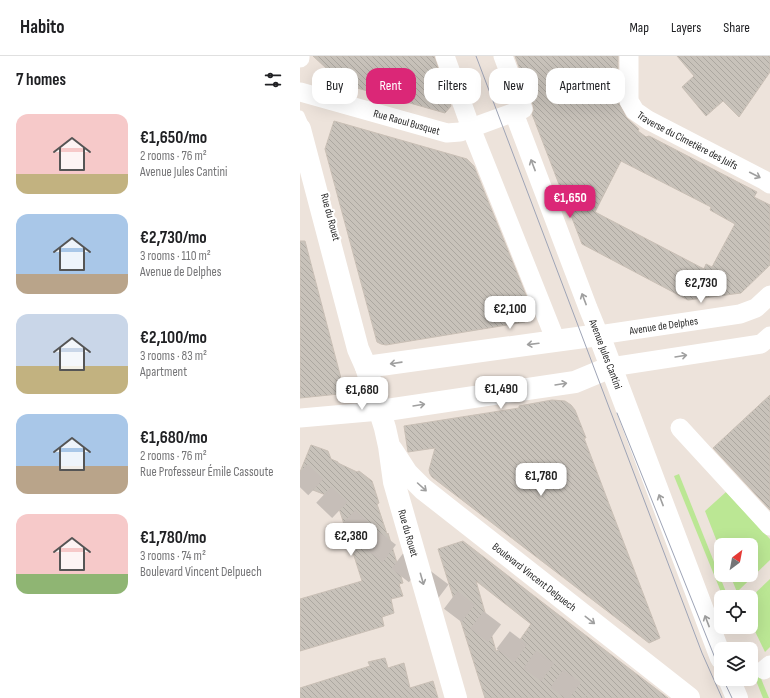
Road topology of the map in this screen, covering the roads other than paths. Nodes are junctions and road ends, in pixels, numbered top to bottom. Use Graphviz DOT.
graph roads {
  1 [pos="445,56"];
  2 [pos="503,56"];
  3 [pos="629,56"];
  4 [pos="300,92"];
  5 [pos="514,113"];
  6 [pos="300,116"];
  7 [pos="471,128"];
  8 [pos="300,129"];
  9 [pos="770,184"];
  10 [pos="770,295"];
  11 [pos="599,335"];
  12 [pos="770,336"];
  13 [pos="556,341"];
  14 [pos="366,367"];
  15 [pos="611,367"];
  16 [pos="380,411"];
  17 [pos="300,418"];
  18 [pos="680,428"];
  19 [pos="390,446"];
  20 [pos="770,526"];
  21 [pos="715,642"];
  22 [pos="732,686"];
  23 [pos="456,698"];
  24 [pos="689,698"];
  25 [pos="737,698"];
  1 -- 7 [label="street"];
  2 -- 5 [label="street"];
  3 -- 9 [label="street, Traverse du Cimetière des Juifs, one-way"];
  4 -- 7 [label="street, Rue Raoul Busquet"];
  5 -- 7 [label="street, Rue Raoul Busquet"];
  11 -- 5 [label="street, Avenue Jules Cantini, one-way"];
  6 -- 14 [label="lane, Rue du Rouet"];
  7 -- 13 [label="street"];
  8 -- 14 [label="street, Rue du Rouet"];
  10 -- 11 [label="street, Avenue de Delphes"];
  11 -- 13 [label="street"];
  11 -- 15 [label="street, Avenue Jules Cantini"];
  15 -- 12 [label="street, one-way"];
  13 -- 14 [label="street, one-way"];
  14 -- 16 [label="street, Rue du Rouet"];
  16 -- 15 [label="street, one-way"];
  21 -- 15 [label="street, Avenue Jules Cantini, one-way"];
  16 -- 17 [label="street"];
  16 -- 19 [label="street, Rue du Rouet"];
  18 -- 20 [label="street"];
  19 -- 23 [label="street, Rue du Rouet, one-way"];
  19 -- 24 [label="street, Boulevard Vincent Delpuech, one-way"];
  22 -- 25 [label="street"];
}
